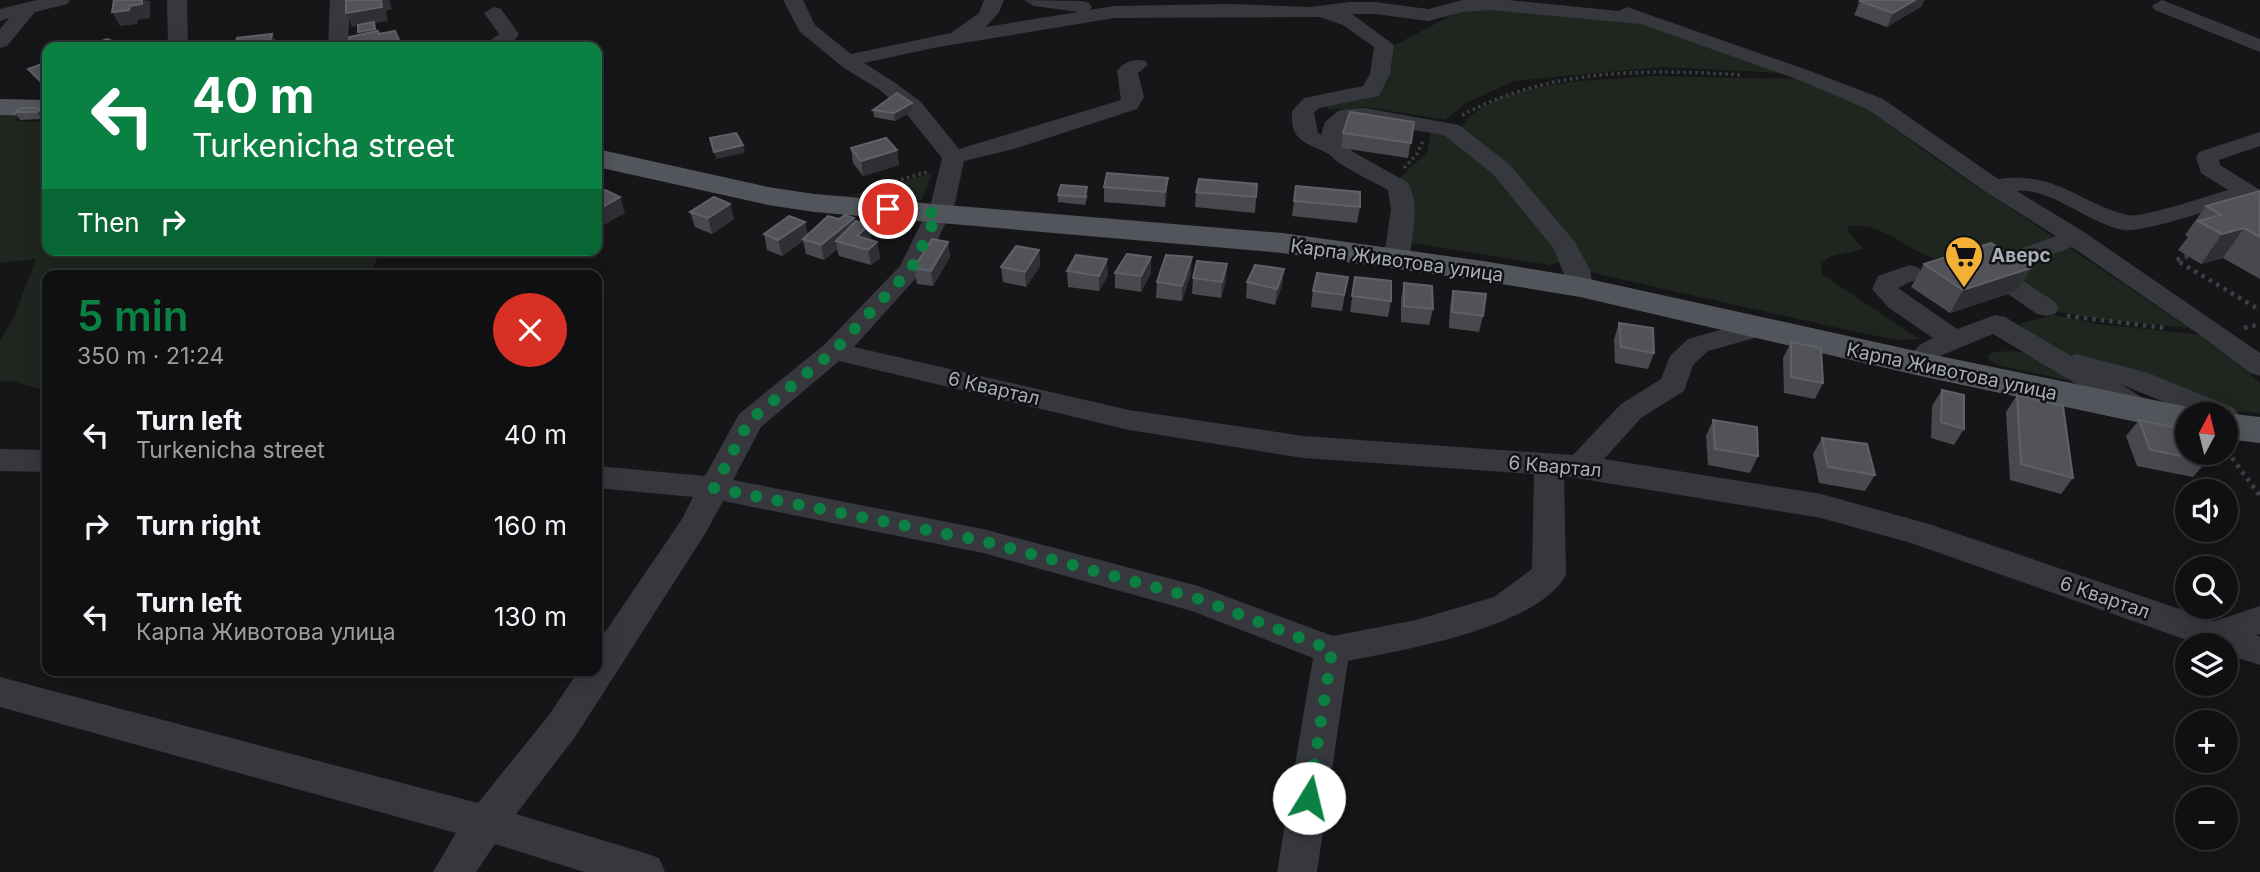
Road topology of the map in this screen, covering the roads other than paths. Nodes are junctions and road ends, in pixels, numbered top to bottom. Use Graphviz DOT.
graph roads {
  1 [pos="60,0"];
  2 [pos="340,0"];
  3 [pos="793,0"];
  4 [pos="994,0"];
  5 [pos="1034,0"];
  6 [pos="1597,0"];
  7 [pos="2183,0"];
  8 [pos="184,1"];
  9 [pos="2162,6"];
  10 [pos="26,11"];
  11 [pos="1114,12"];
  12 [pos="494,13"];
  13 [pos="1309,13"];
  14 [pos="1443,13"];
  15 [pos="0,15"];
  16 [pos="1645,19"];
  17 [pos="2260,33"];
  18 [pos="948,39"];
  19 [pos="0,42"];
  20 [pos="179,42"];
  21 [pos="338,42"];
  22 [pos="502,42"];
  23 [pos="1384,45"];
  24 [pos="2260,46"];
  25 [pos="847,61"];
  26 [pos="1138,65"];
  27 [pos="0,107"];
  28 [pos="42,108"];
  29 [pos="2260,139"];
  30 [pos="1336,148"];
  31 [pos="602,159"];
  32 [pos="952,164"];
  33 [pos="1994,187"];
  34 [pos="2254,196"];
  35 [pos="938,213"];
  36 [pos="2075,237"];
  37 [pos="1397,257"];
  38 [pos="1910,273"];
  39 [pos="1580,287"];
  40 [pos="1995,323"];
  41 [pos="1759,328"];
  42 [pos="1955,340"];
  43 [pos="834,351"];
  44 [pos="2045,356"];
  45 [pos="1924,365"];
  46 [pos="2260,367"];
  47 [pos="2182,402"];
  48 [pos="2144,411"];
  49 [pos="2175,417"];
  50 [pos="0,460"];
  51 [pos="42,461"];
  52 [pos="1565,465"];
  53 [pos="602,477"];
  54 [pos="714,488"];
  55 [pos="2260,620"];
  56 [pos="2210,633"];
  57 [pos="2222,633"];
  58 [pos="2238,643"];
  59 [pos="1332,650"];
  60 [pos="2260,651"];
  61 [pos="602,665"];
  62 [pos="595,676"];
  63 [pos="0,692"];
  64 [pos="486,823"];
  65 [pos="453,872"];
  66 [pos="645,872"];
  67 [pos="1297,872"];
  1 -- 10 [label="street"];
  2 -- 21 [label="street"];
  3 -- 25 [label="street"];
  4 -- 18 [label="street"];
  5 -- 11 [label="street"];
  6 -- 16 [label="street"];
  7 -- 17 [label="street"];
  8 -- 20 [label="street"];
  9 -- 24 [label="street"];
  10 -- 15 [label="street"];
  10 -- 19 [label="street"];
  11 -- 13 [label="street"];
  11 -- 18 [label="street"];
  12 -- 22 [label="street"];
  13 -- 14 [label="street"];
  13 -- 23 [label="street"];
  14 -- 16 [label="street"];
  14 -- 23 [label="street"];
  16 -- 33 [label="street"];
  18 -- 25 [label="street"];
  23 -- 30 [label="street"];
  25 -- 32 [label="street"];
  26 -- 32 [label="street"];
  27 -- 28 [label="main road"];
  29 -- 34 [label="street"];
  30 -- 37 [label="street"];
  30 -- 39 [label="street"];
  31 -- 35 [label="main road, Карпа Животова улица"];
  32 -- 35 [label="street"];
  33 -- 34 [label="street"];
  33 -- 36 [label="street"];
  35 -- 37 [label="main road, Карпа Животова улица"];
  35 -- 43 [label="street"];
  36 -- 40 [label="street"];
  36 -- 46 [label="street"];
  37 -- 39 [label="main road, Карпа Животова улица"];
  38 -- 42 [label="street"];
  39 -- 41 [label="main road, Карпа Животова улица"];
  40 -- 42 [label="street"];
  40 -- 44 [label="street"];
  41 -- 45 [label="main road, Карпа Животова улица"];
  41 -- 52 [label="street"];
  42 -- 45 [label="street"];
  43 -- 52 [label="street, 6 Квартал"];
  43 -- 54 [label="street"];
  44 -- 47 [label="street"];
  44 -- 48 [label="street"];
  45 -- 48 [label="main road, Карпа Животова улица"];
  48 -- 49 [label="main road, Карпа Животова улица"];
  50 -- 51 [label="street"];
  52 -- 56 [label="street, 6 Квартал"];
  52 -- 59 [label="street"];
  53 -- 54 [label="street"];
  54 -- 59 [label="street"];
  54 -- 61 [label="street"];
  55 -- 57 [label="street"];
  58 -- 60 [label="street, 6 Квартал"];
  59 -- 67 [label="street"];
  62 -- 64 [label="street"];
  63 -- 64 [label="street"];
  64 -- 65 [label="street"];
  64 -- 66 [label="street"];
}
